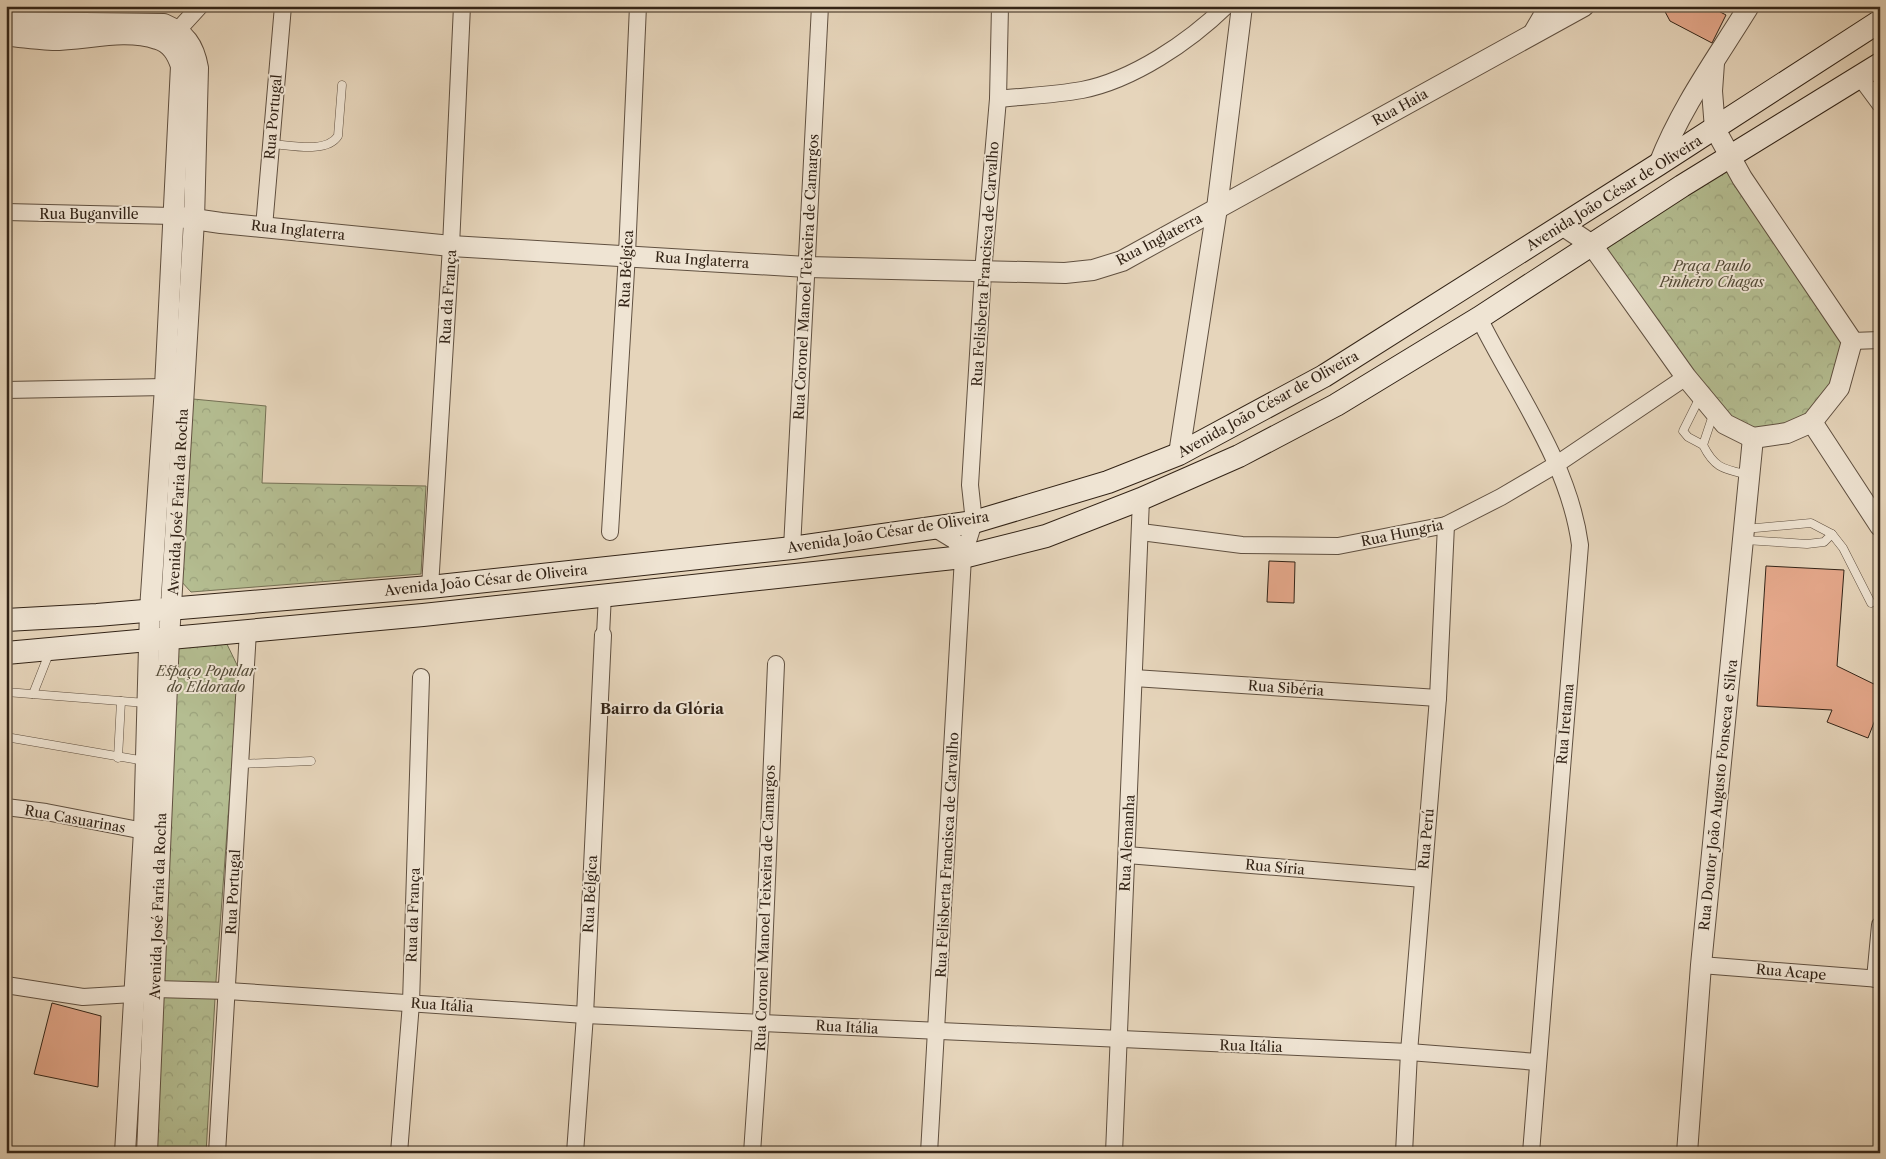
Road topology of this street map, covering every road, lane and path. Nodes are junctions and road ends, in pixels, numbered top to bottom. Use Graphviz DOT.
graph roads {
  1 [pos="200,6"];
  2 [pos="282,6"];
  3 [pos="462,6"];
  4 [pos="638,6"];
  5 [pos="820,6"];
  6 [pos="1000,6"];
  7 [pos="1226,6"];
  8 [pos="1242,6"];
  9 [pos="1547,6"];
  10 [pos="1584,6"];
  11 [pos="1749,6"];
  12 [pos="1880,21"];
  13 [pos="6,22"];
  14 [pos="178,30"];
  15 [pos="6,35"];
  16 [pos="1530,35"];
  17 [pos="1714,64"];
  18 [pos="1880,64"];
  19 [pos="1860,77"];
  20 [pos="342,85"];
  21 [pos="998,99"];
  22 [pos="1880,104"];
  23 [pos="1715,129"];
  24 [pos="271,144"];
  25 [pos="1729,157"];
  26 [pos="1659,164"];
  27 [pos="1218,208"];
  28 [pos="6,212"];
  29 [pos="172,216"];
  30 [pos="194,220"];
  31 [pos="1562,225"];
  32 [pos="264,227"];
  33 [pos="1592,245"];
  34 [pos="451,246"];
  35 [pos="627,254"];
  36 [pos="807,267"];
  37 [pos="983,272"];
  38 [pos="1479,318"];
  39 [pos="1880,340"];
  40 [pos="1852,341"];
  41 [pos="1686,378"];
  42 [pos="165,386"];
  43 [pos="6,390"];
  44 [pos="1701,395"];
  45 [pos="1714,411"];
  46 [pos="1812,422"];
  47 [pos="1753,438"];
  48 [pos="1703,445"];
  49 [pos="1179,454"];
  50 [pos="1556,464"];
  51 [pos="1749,475"];
  52 [pos="1141,499"];
  53 [pos="974,522"];
  54 [pos="1446,525"];
  55 [pos="1880,526"];
  56 [pos="932,527"];
  57 [pos="610,532"];
  58 [pos="1141,532"];
  59 [pos="1743,534"];
  60 [pos="1832,534"];
  61 [pos="792,548"];
  62 [pos="963,557"];
  63 [pos="430,587"];
  64 [pos="605,594"];
  65 [pos="1871,603"];
  66 [pos="161,609"];
  67 [pos="6,620"];
  68 [pos="248,631"];
  69 [pos="603,635"];
  70 [pos="159,640"];
  71 [pos="50,650"];
  72 [pos="6,653"];
  73 [pos="776,664"];
  74 [pos="421,677"];
  75 [pos="1134,678"];
  76 [pos="6,692"];
  77 [pos="33,694"];
  78 [pos="1438,698"];
  79 [pos="121,701"];
  80 [pos="149,704"];
  81 [pos="6,737"];
  82 [pos="118,758"];
  83 [pos="146,761"];
  84 [pos="311,761"];
  85 [pos="240,764"];
  86 [pos="6,807"];
  87 [pos="144,832"];
  88 [pos="1127,855"];
  89 [pos="1423,879"];
  90 [pos="1880,925"];
  91 [pos="1701,965"];
  92 [pos="1878,979"];
  93 [pos="6,985"];
  94 [pos="155,989"];
  95 [pos="228,991"];
  96 [pos="133,994"];
  97 [pos="411,1003"];
  98 [pos="584,1015"];
  99 [pos="761,1022"];
  100 [pos="937,1033"];
  101 [pos="1118,1041"];
  102 [pos="1409,1052"];
  103 [pos="1538,1062"];
  104 [pos="124,1153"];
  105 [pos="147,1153"];
  106 [pos="217,1153"];
  107 [pos="399,1153"];
  108 [pos="575,1153"];
  109 [pos="752,1153"];
  110 [pos="929,1153"];
  111 [pos="1114,1153"];
  112 [pos="1404,1153"];
  113 [pos="1531,1153"];
  114 [pos="1687,1153"];
  1 -- 14 [label="street"];
  2 -- 24 [label="street, Rua Portugal"];
  3 -- 34 [label="street, Rua da França"];
  4 -- 35 [label="street, Rua Bélgica"];
  5 -- 36 [label="street, Rua Coronel Manoel Teixeira de Camargos"];
  6 -- 21 [label="street, Rua Felisberta Francisca de Carvalho"];
  7 -- 21 [label="street"];
  8 -- 27 [label="street"];
  9 -- 16 [label="street"];
  10 -- 16 [label="street, Rua Haia"];
  11 -- 17 [label="street"];
  12 -- 23 [label="main road, Avenida João César de Oliveira"];
  13 -- 14 [label="street"];
  14 -- 30 [label="street, Avenida José Faria da Rocha"];
  15 -- 29 [label="street, Avenida José Faria da Rocha"];
  16 -- 27 [label="street, Rua Haia"];
  17 -- 23 [label="street"];
  17 -- 26 [label="street"];
  18 -- 19 [label="main road, Avenida João César de Oliveira"];
  19 -- 22 [label="street"];
  19 -- 25 [label="main road, Avenida João César de Oliveira"];
  20 -- 24 [label="lane"];
  21 -- 37 [label="street, Rua Felisberta Francisca de Carvalho"];
  23 -- 25 [label="street"];
  23 -- 26 [label="main road, Avenida João César de Oliveira"];
  24 -- 32 [label="street, Rua Portugal"];
  25 -- 33 [label="main road, Avenida João César de Oliveira"];
  25 -- 40 [label="street"];
  26 -- 31 [label="main road, Avenida João César de Oliveira"];
  27 -- 37 [label="street, Rua Inglaterra"];
  27 -- 49 [label="street"];
  28 -- 29 [label="street, Rua Buganville"];
  29 -- 30 [label="street, Rua Inglaterra"];
  29 -- 42 [label="street, Avenida José Faria da Rocha"];
  30 -- 32 [label="street, Rua Inglaterra"];
  30 -- 66 [label="street, Avenida José Faria da Rocha"];
  31 -- 33 [label="street"];
  31 -- 49 [label="main road, Avenida João César de Oliveira"];
  32 -- 34 [label="street, Rua Inglaterra"];
  33 -- 38 [label="main road, Avenida João César de Oliveira"];
  33 -- 41 [label="street"];
  34 -- 35 [label="street, Rua Inglaterra"];
  34 -- 63 [label="street, Rua da França"];
  35 -- 36 [label="street, Rua Inglaterra"];
  35 -- 57 [label="street, Rua Bélgica"];
  36 -- 37 [label="street, Rua Inglaterra"];
  36 -- 61 [label="street, Rua Coronel Manoel Teixeira de Camargos"];
  37 -- 53 [label="street, Rua Felisberta Francisca de Carvalho"];
  38 -- 50 [label="street, Rua Iretama"];
  38 -- 52 [label="main road, Avenida João César de Oliveira"];
  39 -- 40 [label="street"];
  40 -- 46 [label="street"];
  41 -- 44 [label="street"];
  41 -- 50 [label="street, Rua Hungria"];
  42 -- 43 [label="street"];
  42 -- 66 [label="street, Avenida José Faria da Rocha"];
  44 -- 45 [label="street"];
  44 -- 48 [label="lane"];
  45 -- 47 [label="street"];
  45 -- 48 [label="lane"];
  46 -- 47 [label="street"];
  46 -- 55 [label="street"];
  47 -- 51 [label="street, Rua Doutor João Augusto Fonseca e Silva"];
  48 -- 51 [label="lane"];
  49 -- 53 [label="main road, Avenida João César de Oliveira"];
  50 -- 54 [label="street, Rua Hungria"];
  50 -- 103 [label="street, Rua Iretama"];
  51 -- 59 [label="street, Rua Doutor João Augusto Fonseca e Silva"];
  52 -- 58 [label="street"];
  52 -- 62 [label="main road, Avenida João César de Oliveira"];
  53 -- 56 [label="main road, Avenida João César de Oliveira"];
  53 -- 62 [label="street, Rua Felisberta Francisca de Carvalho"];
  54 -- 58 [label="street, Rua Hungria"];
  54 -- 78 [label="street, Rua Perú"];
  56 -- 61 [label="main road, Avenida João César de Oliveira"];
  56 -- 62 [label="street"];
  58 -- 75 [label="street, Rua Alemanha"];
  59 -- 60 [label="lane"];
  59 -- 60 [label="lane"];
  59 -- 91 [label="street, Rua Doutor João Augusto Fonseca e Silva"];
  60 -- 65 [label="lane"];
  61 -- 63 [label="main road, Avenida João César de Oliveira"];
  62 -- 64 [label="main road, Avenida João César de Oliveira"];
  62 -- 100 [label="street, Rua Felisberta Francisca de Carvalho"];
  63 -- 66 [label="main road, Avenida João César de Oliveira"];
  64 -- 68 [label="main road, Avenida João César de Oliveira"];
  64 -- 69 [label="street"];
  66 -- 67 [label="main road, Avenida João César de Oliveira"];
  66 -- 70 [label="street, Avenida José Faria da Rocha"];
  68 -- 70 [label="main road, Avenida João César de Oliveira"];
  68 -- 85 [label="street, Rua Portugal"];
  69 -- 98 [label="street, Rua Bélgica"];
  70 -- 71 [label="main road, Avenida João César de Oliveira"];
  70 -- 80 [label="street, Avenida José Faria da Rocha"];
  70 -- 94 [label="street, Avenida José Faria da Rocha"];
  71 -- 72 [label="main road, Avenida João César de Oliveira"];
  71 -- 77 [label="lane"];
  73 -- 99 [label="street, Rua Coronel Manoel Teixeira de Camargos"];
  74 -- 97 [label="street, Rua da França"];
  75 -- 78 [label="street, Rua Sibéria"];
  75 -- 88 [label="street, Rua Alemanha"];
  76 -- 77 [label="lane"];
  77 -- 79 [label="lane"];
  78 -- 89 [label="street, Rua Perú"];
  79 -- 80 [label="lane"];
  79 -- 82 [label="lane"];
  80 -- 83 [label="street, Avenida José Faria da Rocha"];
  81 -- 82 [label="lane"];
  82 -- 83 [label="lane"];
  83 -- 87 [label="street, Avenida José Faria da Rocha"];
  84 -- 85 [label="lane"];
  85 -- 95 [label="street, Rua Portugal"];
  86 -- 87 [label="street, Rua Casuarinas"];
  87 -- 96 [label="street, Avenida José Faria da Rocha"];
  88 -- 89 [label="street, Rua Síria"];
  88 -- 101 [label="street, Rua Alemanha"];
  89 -- 102 [label="street, Rua Perú"];
  90 -- 92 [label="street"];
  91 -- 92 [label="street, Rua Acape"];
  91 -- 114 [label="street, Rua Doutor João Augusto Fonseca e Silva"];
  93 -- 96 [label="street, Rua Itália"];
  94 -- 95 [label="street, Rua Itália"];
  94 -- 96 [label="street, Rua Itália"];
  94 -- 105 [label="street, Avenida José Faria da Rocha"];
  95 -- 97 [label="street, Rua Itália"];
  95 -- 106 [label="street, Rua Portugal"];
  96 -- 104 [label="street, Avenida José Faria da Rocha"];
  97 -- 98 [label="street, Rua Itália"];
  97 -- 107 [label="street, Rua da França"];
  98 -- 99 [label="street, Rua Itália"];
  98 -- 108 [label="street, Rua Bélgica"];
  99 -- 100 [label="street, Rua Itália"];
  99 -- 109 [label="street, Rua Coronel Manoel Teixeira de Camargos"];
  100 -- 101 [label="street, Rua Itália"];
  100 -- 110 [label="street, Rua Felisberta Francisca de Carvalho"];
  101 -- 102 [label="street, Rua Itália"];
  101 -- 111 [label="street, Rua Alemanha"];
  102 -- 103 [label="street, Rua Itália"];
  102 -- 112 [label="street, Rua Perú"];
  103 -- 113 [label="street, Rua Iretama"];
}
